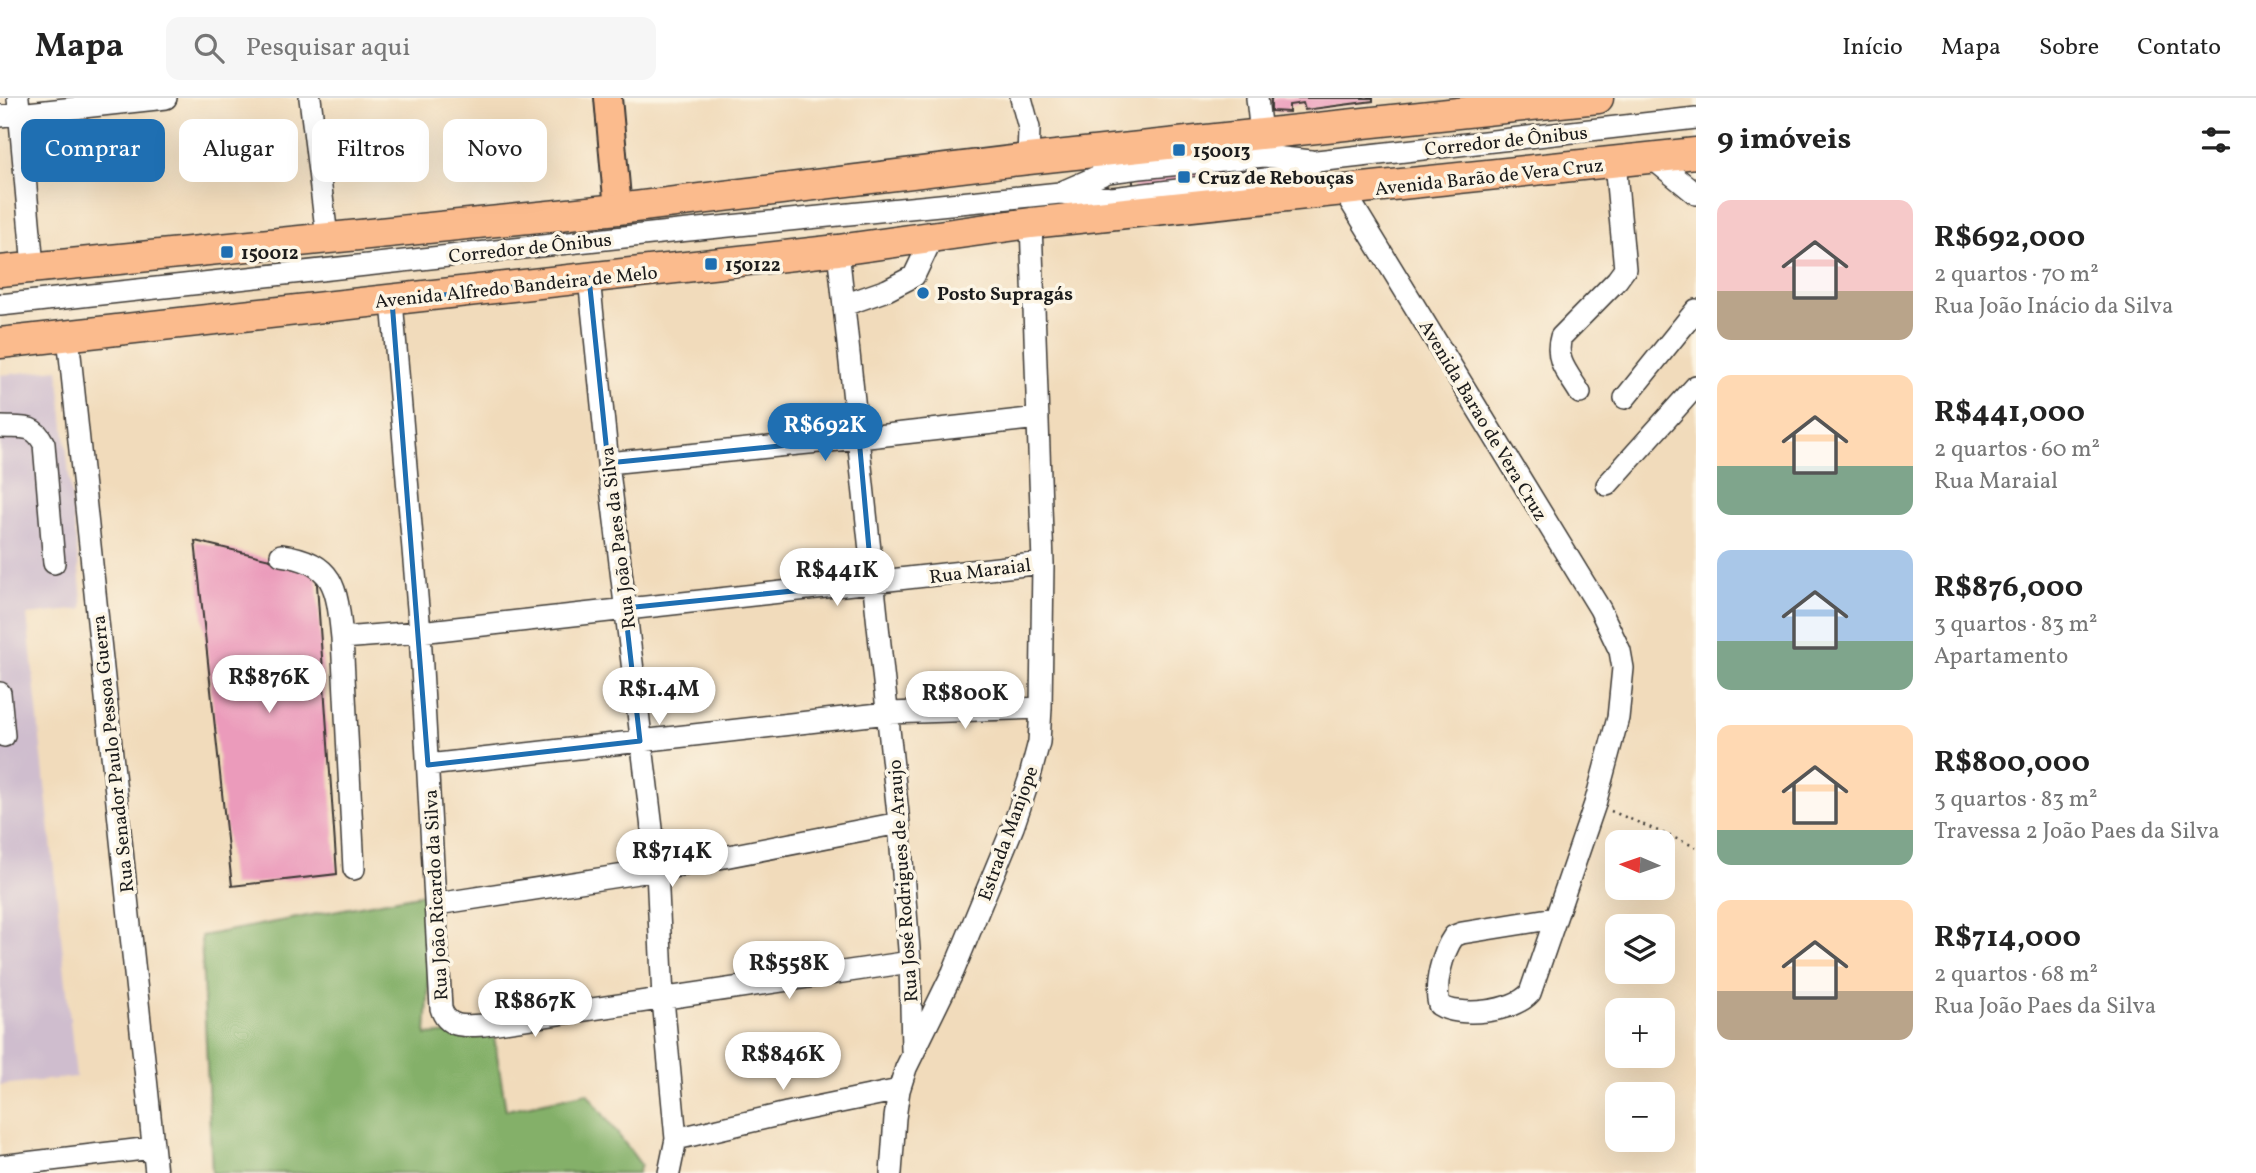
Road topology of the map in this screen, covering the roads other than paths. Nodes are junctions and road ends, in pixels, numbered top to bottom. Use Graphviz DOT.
graph roads {
  1 [pos="166,98"];
  2 [pos="310,98"];
  3 [pos="608,98"];
  4 [pos="1021,98"];
  5 [pos="1257,98"];
  6 [pos="1587,99"];
  7 [pos="13,109"];
  8 [pos="1696,118"];
  9 [pos="1261,134"];
  10 [pos="1696,153"];
  11 [pos="1652,158"];
  12 [pos="1028,159"];
  13 [pos="1615,162"];
  14 [pos="1344,191"];
  15 [pos="1696,194"];
  16 [pos="618,209"];
  17 [pos="1031,223"];
  18 [pos="933,236"];
  19 [pos="327,237"];
  20 [pos="838,250"];
  21 [pos="33,267"];
  22 [pos="0,271"];
  23 [pos="589,278"];
  24 [pos="392,301"];
  25 [pos="0,304"];
  26 [pos="844,305"];
  27 [pos="1696,310"];
  28 [pos="68,336"];
  29 [pos="0,343"];
  30 [pos="1696,386"];
  31 [pos="1580,393"];
  32 [pos="1625,398"];
  33 [pos="1038,418"];
  34 [pos="0,427"];
  35 [pos="859,438"];
  36 [pos="608,463"];
  37 [pos="1607,485"];
  38 [pos="281,555"];
  39 [pos="54,563"];
  40 [pos="1043,563"];
  41 [pos="872,583"];
  42 [pos="625,608"];
  43 [pos="420,632"];
  44 [pos="342,638"];
  45 [pos="0,693"];
  46 [pos="1041,708"];
  47 [pos="888,713"];
  48 [pos="4,736"];
  49 [pos="640,741"];
  50 [pos="428,765"];
  51 [pos="899,823"];
  52 [pos="354,870"];
  53 [pos="657,870"];
  54 [pos="437,904"];
  55 [pos="1555,918"];
  56 [pos="910,962"];
  57 [pos="663,999"];
  58 [pos="912,1052"];
  59 [pos="899,1090"];
  60 [pos="676,1139"];
  61 [pos="152,1148"];
  62 [pos="0,1166"];
  63 [pos="156,1173"];
  64 [pos="669,1173"];
  65 [pos="891,1173"];
  1 -- 7 [label="street"];
  2 -- 19 [label="street"];
  3 -- 16 [label="main road"];
  4 -- 12 [label="street"];
  5 -- 9 [label="street"];
  6 -- 9 [label="highway"];
  7 -- 21 [label="street"];
  8 -- 25 [label="street, Corredor de Ônibus"];
  9 -- 12 [label="highway"];
  10 -- 11 [label="highway, Avenida Barão de Vera Cruz"];
  11 -- 13 [label="highway, Avenida Barão de Vera Cruz"];
  11 -- 15 [label="street"];
  12 -- 16 [label="highway"];
  13 -- 14 [label="highway, Avenida Barão de Vera Cruz"];
  13 -- 31 [label="street"];
  14 -- 17 [label="highway, Avenida Barão de Vera Cruz"];
  14 -- 55 [label="street, Avenida Barao de Vera Cruz"];
  16 -- 19 [label="highway"];
  17 -- 18 [label="highway, Avenida Alfredo Bandeira de Melo"];
  17 -- 33 [label="street, Estrada Manjope"];
  18 -- 20 [label="highway, Avenida Alfredo Bandeira de Melo"];
  18 -- 26 [label="street"];
  19 -- 21 [label="highway"];
  20 -- 23 [label="highway, Avenida Alfredo Bandeira de Melo"];
  20 -- 26 [label="street, Rua José Rodrigues de Araujo"];
  21 -- 22 [label="highway"];
  23 -- 24 [label="highway, Avenida Alfredo Bandeira de Melo"];
  23 -- 36 [label="street, Rua João Paes da Silva"];
  24 -- 28 [label="highway, Avenida Alfredo Bandeira de Melo"];
  24 -- 43 [label="street, Rua João Ricardo da Silva"];
  26 -- 35 [label="street, Rua José Rodrigues de Araujo"];
  27 -- 32 [label="street"];
  28 -- 29 [label="highway, Avenida Alfredo Bandeira de Melo"];
  28 -- 61 [label="street, Rua Senador Paulo Pessoa Guerra"];
  30 -- 37 [label="street"];
  33 -- 35 [label="street"];
  33 -- 40 [label="street, Estrada Manjope"];
  34 -- 39 [label="street"];
  35 -- 36 [label="street"];
  35 -- 41 [label="street, Rua José Rodrigues de Araujo"];
  36 -- 42 [label="street, Rua João Paes da Silva"];
  38 -- 44 [label="street"];
  40 -- 41 [label="street, Rua Maraial"];
  40 -- 46 [label="street, Estrada Manjope"];
  41 -- 42 [label="street, Rua Maraial"];
  41 -- 47 [label="street, Rua José Rodrigues de Araujo"];
  42 -- 43 [label="street, Rua Maraial"];
  42 -- 49 [label="street, Rua João Paes da Silva"];
  43 -- 44 [label="street, Rua Maraial"];
  43 -- 50 [label="street, Rua João Ricardo da Silva"];
  44 -- 52 [label="street"];
  45 -- 48 [label="street"];
  46 -- 47 [label="street"];
  46 -- 58 [label="street, Estrada Manjope"];
  47 -- 49 [label="street"];
  47 -- 51 [label="street, Rua José Rodrigues de Araujo"];
  49 -- 50 [label="street"];
  49 -- 53 [label="street, Rua João Paes da Silva"];
  50 -- 54 [label="street, Rua João Ricardo da Silva"];
  51 -- 53 [label="street"];
  51 -- 56 [label="street, Rua José Rodrigues de Araujo"];
  53 -- 54 [label="street"];
  53 -- 57 [label="street, Rua João Paes da Silva"];
  54 -- 57 [label="street, Rua João Ricardo da Silva"];
  55 -- 55 [label="street"];
  56 -- 57 [label="street, Rua João Ricardo da Silva"];
  56 -- 58 [label="street, Rua José Rodrigues de Araujo"];
  57 -- 60 [label="street, Rua João Paes da Silva"];
  58 -- 59 [label="street, Estrada Manjope"];
  59 -- 60 [label="street"];
  59 -- 65 [label="street, Estrada Manjope"];
  60 -- 64 [label="street, Rua João Paes da Silva"];
  61 -- 62 [label="street"];
  61 -- 63 [label="street, Rua Senador Paulo Pessoa Guerra"];
}
